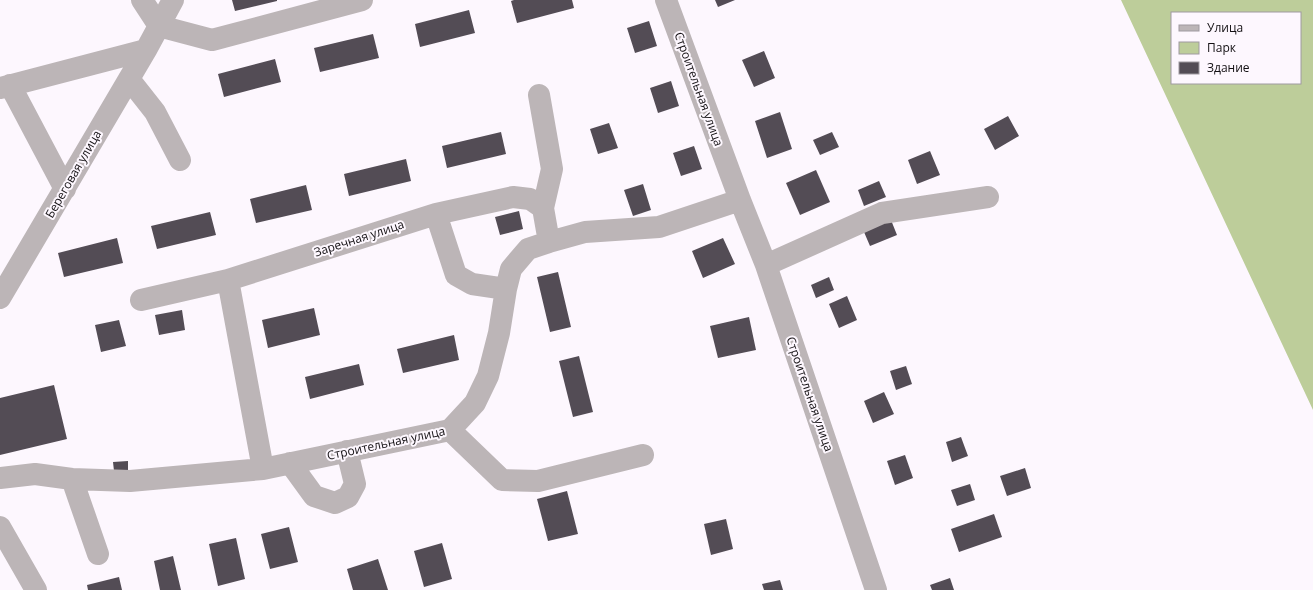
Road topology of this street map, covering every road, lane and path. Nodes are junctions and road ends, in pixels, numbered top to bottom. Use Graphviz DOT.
graph roads {
  1 [pos="142,0"];
  2 [pos="173,0"];
  3 [pos="362,0"];
  4 [pos="666,0"];
  5 [pos="159,26"];
  6 [pos="146,50"];
  7 [pos="129,79"];
  8 [pos="5,86"];
  9 [pos="539,95"];
  10 [pos="180,160"];
  11 [pos="65,189"];
  12 [pos="988,197"];
  13 [pos="740,200"];
  14 [pos="543,208"];
  15 [pos="436,214"];
  16 [pos="549,242"];
  17 [pos="766,265"];
  18 [pos="228,280"];
  19 [pos="506,289"];
  20 [pos="0,298"];
  21 [pos="141,300"];
  22 [pos="450,430"];
  23 [pos="347,451"];
  24 [pos="643,455"];
  25 [pos="290,463"];
  26 [pos="263,469"];
  27 [pos="0,478"];
  28 [pos="72,479"];
  29 [pos="0,527"];
  30 [pos="98,554"];
  31 [pos="872,588"];
  32 [pos="36,590"];
  1 -- 5 [label="street"];
  2 -- 5 [label="street, Береговая улица"];
  3 -- 5 [label="street"];
  4 -- 13 [label="street, Строительная улица"];
  5 -- 6 [label="street, Береговая улица"];
  6 -- 7 [label="street, Береговая улица"];
  6 -- 8 [label="street"];
  7 -- 10 [label="street"];
  7 -- 11 [label="street, Береговая улица"];
  8 -- 11 [label="street"];
  9 -- 14 [label="street"];
  11 -- 20 [label="street, Береговая улица"];
  12 -- 17 [label="street"];
  13 -- 16 [label="street, Строительная улица"];
  13 -- 17 [label="street, Строительная улица"];
  14 -- 15 [label="street, Заречная улица"];
  14 -- 16 [label="street"];
  15 -- 18 [label="street, Заречная улица"];
  15 -- 19 [label="street"];
  16 -- 19 [label="street, Строительная улица"];
  17 -- 31 [label="street, Строительная улица"];
  18 -- 21 [label="street, Заречная улица"];
  18 -- 26 [label="street"];
  19 -- 22 [label="street, Строительная улица"];
  22 -- 23 [label="street, Строительная улица"];
  22 -- 24 [label="street"];
  23 -- 25 [label="street, Строительная улица"];
  23 -- 25 [label="street"];
  25 -- 26 [label="street, Строительная улица"];
  26 -- 28 [label="street, Строительная улица"];
  27 -- 28 [label="street, Строительная улица"];
  28 -- 30 [label="street"];
  29 -- 32 [label="street"];
}
